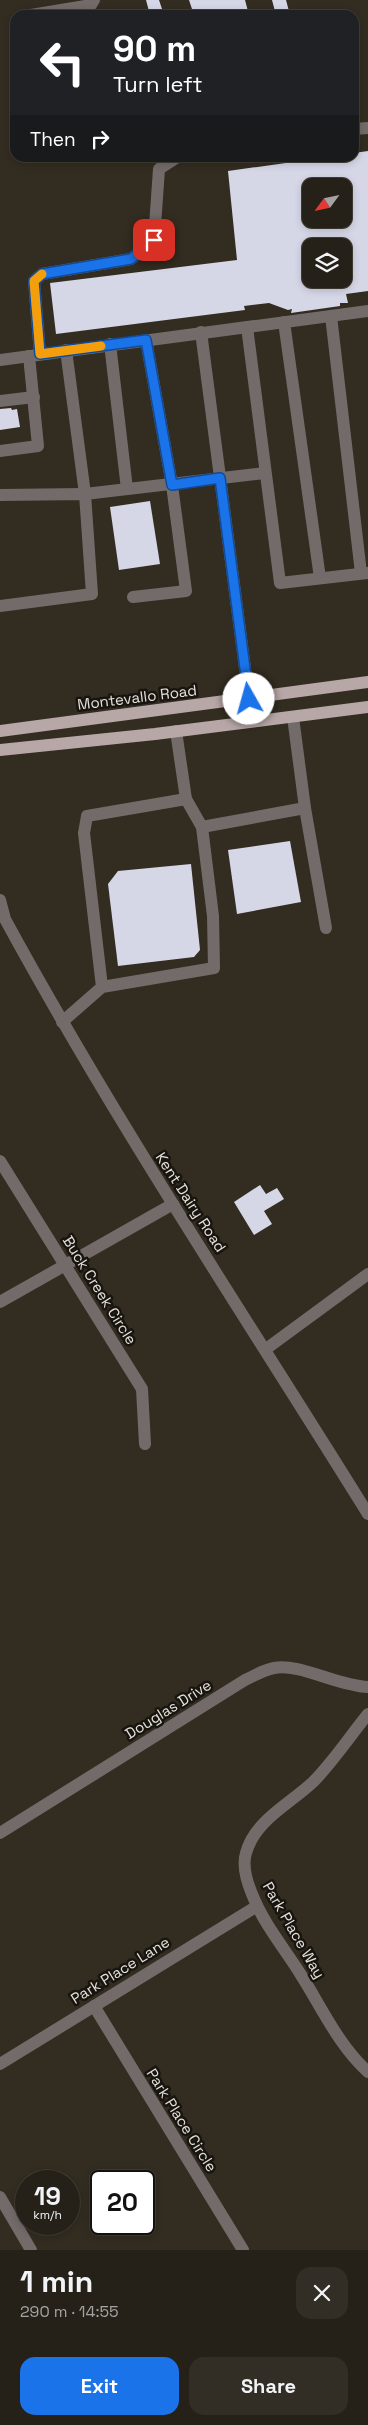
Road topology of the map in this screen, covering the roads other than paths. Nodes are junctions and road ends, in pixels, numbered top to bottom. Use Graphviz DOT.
graph roads {
  1 [pos="94,0"];
  2 [pos="60,10"];
  3 [pos="170,162"];
  4 [pos="368,311"];
  5 [pos="331,316"];
  6 [pos="284,322"];
  7 [pos="247,327"];
  8 [pos="201,332"];
  9 [pos="146,340"];
  10 [pos="110,344"];
  11 [pos="66,350"];
  12 [pos="34,355"];
  13 [pos="0,360"];
  14 [pos="34,397"];
  15 [pos="0,401"];
  16 [pos="0,452"];
  17 [pos="266,473"];
  18 [pos="220,478"];
  19 [pos="172,485"];
  20 [pos="127,489"];
  21 [pos="85,494"];
  22 [pos="0,495"];
  23 [pos="365,573"];
  24 [pos="320,578"];
  25 [pos="133,597"];
  26 [pos="0,606"];
  27 [pos="368,682"];
  28 [pos="249,699"];
  29 [pos="368,707"];
  30 [pos="293,717"];
  31 [pos="0,731"];
  32 [pos="176,731"];
  33 [pos="0,750"];
  34 [pos="186,799"];
  35 [pos="305,808"];
  36 [pos="202,827"];
  37 [pos="1,906"];
  38 [pos="326,928"];
  39 [pos="102,987"];
  40 [pos="62,1022"];
  41 [pos="0,1160"];
  42 [pos="173,1204"];
  43 [pos="66,1266"];
  44 [pos="368,1274"];
  45 [pos="0,1302"];
  46 [pos="266,1349"];
  47 [pos="145,1444"];
  48 [pos="368,1514"];
  49 [pos="368,1687"];
  50 [pos="368,1714"];
  51 [pos="0,1833"];
  52 [pos="257,1906"];
  53 [pos="94,2006"];
  54 [pos="0,2064"];
  55 [pos="368,2072"];
  56 [pos="0,2197"];
  57 [pos="31,2250"];
  58 [pos="243,2250"];
  1 -- 2 [label="street"];
  3 -- 12 [label="street"];
  4 -- 5 [label="street"];
  5 -- 6 [label="street"];
  5 -- 23 [label="street"];
  6 -- 7 [label="street"];
  6 -- 24 [label="street"];
  7 -- 8 [label="street"];
  7 -- 17 [label="street"];
  8 -- 9 [label="street"];
  8 -- 18 [label="street"];
  9 -- 10 [label="street"];
  9 -- 19 [label="street"];
  10 -- 11 [label="street"];
  10 -- 20 [label="street"];
  11 -- 12 [label="street"];
  11 -- 21 [label="street"];
  12 -- 13 [label="street"];
  12 -- 14 [label="street"];
  14 -- 15 [label="street"];
  14 -- 16 [label="street"];
  17 -- 18 [label="street"];
  17 -- 24 [label="street"];
  18 -- 19 [label="street"];
  18 -- 28 [label="street"];
  19 -- 20 [label="street"];
  19 -- 25 [label="street"];
  20 -- 21 [label="street"];
  21 -- 22 [label="street"];
  21 -- 26 [label="street"];
  23 -- 24 [label="street"];
  27 -- 28 [label="main road, Montevallo Road"];
  28 -- 31 [label="main road, Montevallo Road"];
  29 -- 30 [label="main road"];
  30 -- 32 [label="main road"];
  30 -- 35 [label="street"];
  32 -- 33 [label="main road"];
  32 -- 34 [label="street"];
  34 -- 36 [label="street"];
  34 -- 39 [label="street"];
  35 -- 36 [label="street"];
  35 -- 38 [label="street"];
  36 -- 39 [label="street"];
  37 -- 40 [label="street, Kent Dairy Road"];
  39 -- 40 [label="street"];
  40 -- 42 [label="street, Kent Dairy Road"];
  41 -- 43 [label="street, Buck Creek Circle"];
  42 -- 43 [label="street"];
  42 -- 46 [label="street, Kent Dairy Road"];
  43 -- 45 [label="street"];
  43 -- 47 [label="street, Buck Creek Circle"];
  44 -- 46 [label="street"];
  46 -- 48 [label="street, Kent Dairy Road"];
  49 -- 51 [label="street, Douglas Drive"];
  50 -- 52 [label="street, Park Place Way"];
  52 -- 53 [label="street, Park Place Lane"];
  52 -- 55 [label="street, Park Place Way"];
  53 -- 54 [label="street, Park Place Lane"];
  53 -- 58 [label="street, Park Place Circle"];
  56 -- 57 [label="street"];
}
